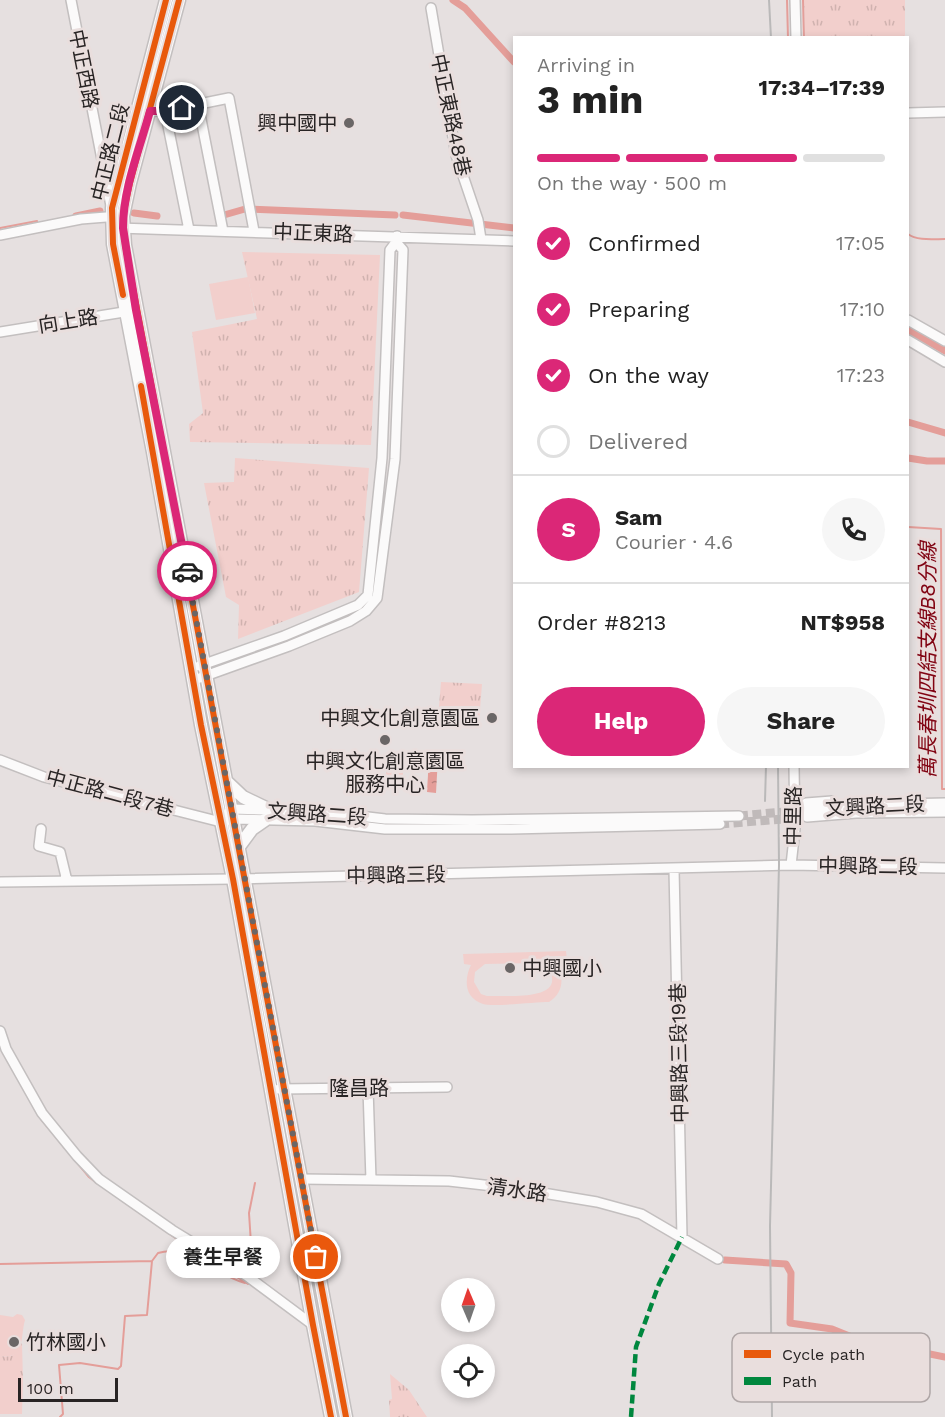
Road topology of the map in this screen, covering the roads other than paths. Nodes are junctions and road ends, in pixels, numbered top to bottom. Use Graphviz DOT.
graph roads {
  1 [pos="71,0"];
  2 [pos="166,0"];
  3 [pos="179,0"];
  4 [pos="795,0"];
  5 [pos="431,8"];
  6 [pos="796,36"];
  7 [pos="198,104"];
  8 [pos="150,111"];
  9 [pos="165,111"];
  10 [pos="945,112"];
  11 [pos="909,113"];
  12 [pos="116,219"];
  13 [pos="189,230"];
  14 [pos="223,231"];
  15 [pos="254,231"];
  16 [pos="0,235"];
  17 [pos="397,239"];
  18 [pos="481,239"];
  19 [pos="513,241"];
  20 [pos="131,311"];
  21 [pos="909,321"];
  22 [pos="0,332"];
  23 [pos="909,341"];
  24 [pos="945,342"];
  25 [pos="945,362"];
  26 [pos="205,671"];
  27 [pos="192,674"];
  28 [pos="0,759"];
  29 [pos="794,768"];
  30 [pos="226,781"];
  31 [pos="945,797"];
  32 [pos="945,803"];
  33 [pos="945,812"];
  34 [pos="807,813"];
  35 [pos="267,815"];
  36 [pos="739,816"];
  37 [pos="229,817"];
  38 [pos="945,817"];
  39 [pos="720,824"];
  40 [pos="41,829"];
  41 [pos="238,848"];
  42 [pos="791,864"];
  43 [pos="945,868"];
  44 [pos="674,869"];
  45 [pos="239,879"];
  46 [pos="67,880"];
  47 [pos="0,882"];
  48 [pos="0,1031"];
  49 [pos="447,1086"];
  50 [pos="368,1088"];
  51 [pos="278,1090"];
  52 [pos="301,1179"];
  53 [pos="371,1180"];
  54 [pos="682,1237"];
  55 [pos="718,1258"];
  56 [pos="313,1325"];
  57 [pos="347,1414"];
  58 [pos="331,1417"];
  1 -- 12 [label="street, 中正西路"];
  2 -- 12 [label="main road, 中正路二段"];
  3 -- 8 [label="main road, 中正路二段"];
  4 -- 6 [label="street"];
  5 -- 18 [label="street, 中正東路48巷"];
  7 -- 9 [label="street"];
  7 -- 14 [label="street"];
  7 -- 15 [label="street"];
  8 -- 9 [label="street"];
  8 -- 12 [label="main road, 中正路二段"];
  9 -- 13 [label="street"];
  10 -- 11 [label="street"];
  12 -- 13 [label="street, 中正東路"];
  12 -- 16 [label="street, 中正東路"];
  12 -- 20 [label="main road, 中正路二段"];
  13 -- 14 [label="street, 中正東路"];
  14 -- 15 [label="street, 中正東路"];
  15 -- 17 [label="street, 中正東路"];
  17 -- 18 [label="street, 中正東路"];
  17 -- 26 [label="street"];
  18 -- 19 [label="street, 中正東路"];
  20 -- 22 [label="street, 向上路"];
  20 -- 26 [label="main road, 中正路二段"];
  20 -- 27 [label="main road, 中正路二段"];
  21 -- 24 [label="street"];
  23 -- 25 [label="street"];
  26 -- 27 [label="street"];
  26 -- 30 [label="main road, 中正路二段"];
  27 -- 37 [label="main road, 中正路二段"];
  28 -- 37 [label="street, 中正路二段7巷"];
  29 -- 42 [label="street, 中里路"];
  30 -- 35 [label="main road"];
  30 -- 37 [label="main road, 中正路二段"];
  31 -- 34 [label="street, 文興路二段"];
  32 -- 34 [label="street, 文興路二段"];
  33 -- 34 [label="street, 文興路二段"];
  34 -- 38 [label="street, 文興路二段"];
  35 -- 36 [label="street, 文興路二段"];
  35 -- 37 [label="street, 文興路二段"];
  35 -- 39 [label="street, 文興路二段"];
  35 -- 41 [label="main road"];
  37 -- 41 [label="main road, 中正路二段"];
  37 -- 45 [label="main road, 中正路二段"];
  40 -- 46 [label="street"];
  41 -- 45 [label="main road, 中正路二段"];
  42 -- 43 [label="street, 中興路二段"];
  42 -- 44 [label="street, 中興路三段"];
  44 -- 45 [label="street, 中興路三段"];
  44 -- 54 [label="street, 中興路三段19巷"];
  45 -- 46 [label="street, 中興路三段"];
  45 -- 51 [label="main road"];
  46 -- 47 [label="street, 中興路三段"];
  48 -- 56 [label="street"];
  49 -- 50 [label="street, 隆昌路"];
  50 -- 51 [label="street, 隆昌路"];
  50 -- 53 [label="street"];
  51 -- 52 [label="main road"];
  51 -- 56 [label="main road"];
  52 -- 53 [label="street, 清水路"];
  52 -- 57 [label="main road"];
  53 -- 54 [label="street, 清水路"];
  54 -- 55 [label="street, 清水路"];
  56 -- 58 [label="main road"];
}
